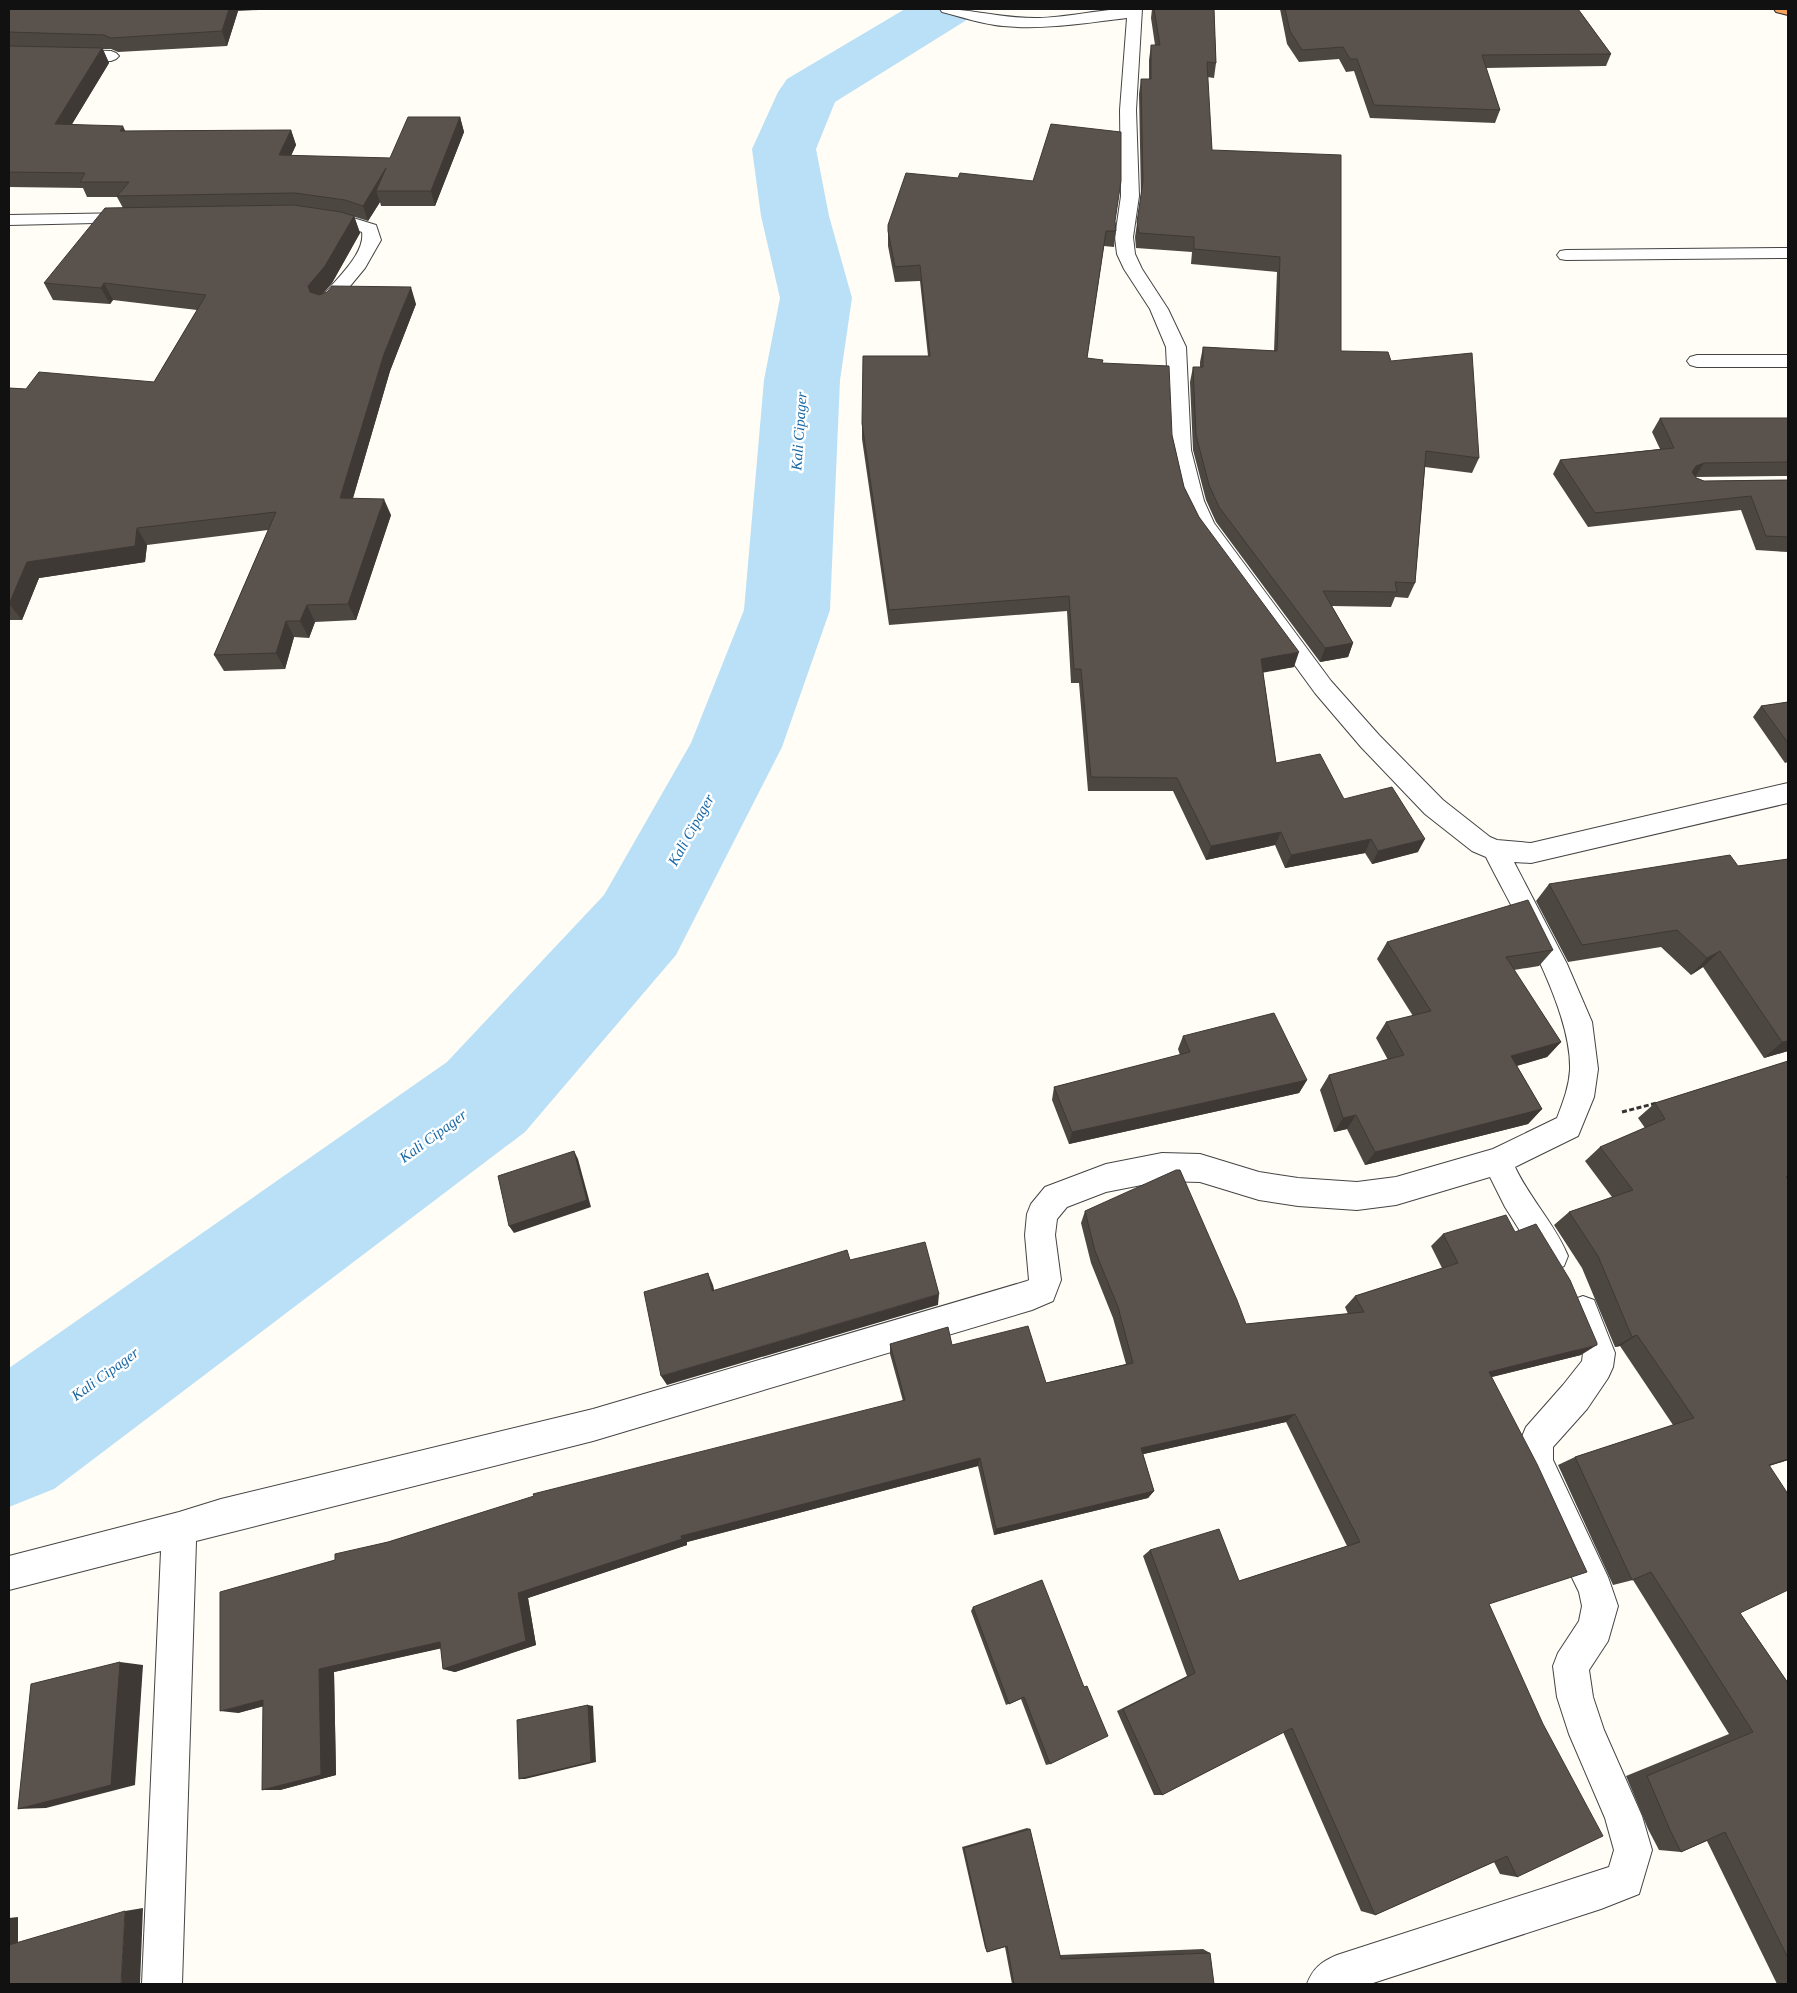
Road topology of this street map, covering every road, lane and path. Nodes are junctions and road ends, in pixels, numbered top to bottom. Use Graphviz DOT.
graph roads {
  1 [pos="947,9"];
  2 [pos="1781,9"];
  3 [pos="1135,10"];
  4 [pos="1788,11"];
  5 [pos="9,53"];
  6 [pos="111,56"];
  7 [pos="301,215"];
  8 [pos="145,218"];
  9 [pos="9,220"];
  10 [pos="1788,253"];
  11 [pos="1566,255"];
  12 [pos="325,304"];
  13 [pos="1697,361"];
  14 [pos="1788,361"];
  15 [pos="1788,793"];
  16 [pos="1495,850"];
  17 [pos="1664,1101"];
  18 [pos="1568,1127"];
  19 [pos="1498,1161"];
  20 [pos="179,1529"];
  21 [pos="9,1573"];
  22 [pos="162,1984"];
  23 [pos="1327,1984"];
  1 -- 3 [label="street"];
  2 -- 4 [label="highway"];
  3 -- 16 [label="street"];
  5 -- 6 [label="street"];
  7 -- 12 [label="street"];
  8 -- 9 [label="street"];
  10 -- 11 [label="street"];
  13 -- 14 [label="street"];
  15 -- 16 [label="street"];
  16 -- 18 [label="street"];
  17 -- 18 [label="path"];
  18 -- 19 [label="street"];
  19 -- 20 [label="street"];
  19 -- 23 [label="street"];
  20 -- 21 [label="street"];
  20 -- 22 [label="street"];
}
